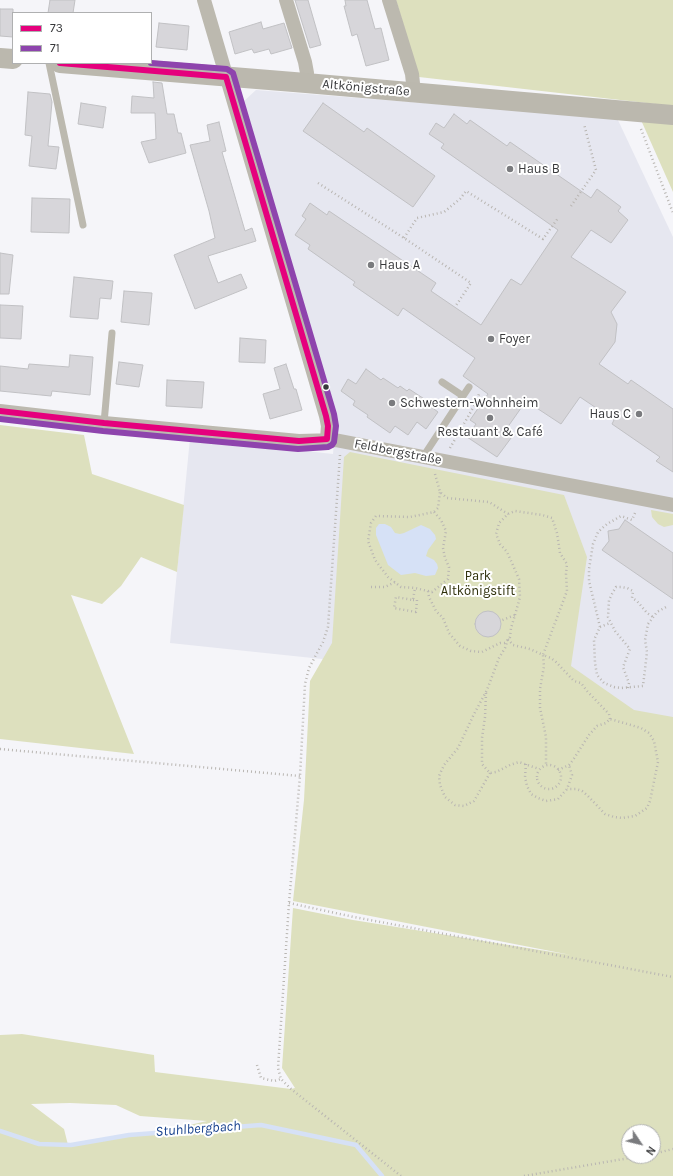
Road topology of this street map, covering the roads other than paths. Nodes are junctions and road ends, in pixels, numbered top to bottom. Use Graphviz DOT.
graph roads {
  1 [pos="204,0"];
  2 [pos="286,0"];
  3 [pos="389,0"];
  4 [pos="0,58"];
  5 [pos="12,59"];
  6 [pos="49,64"];
  7 [pos="72,64"];
  8 [pos="226,77"];
  9 [pos="306,83"];
  10 [pos="414,93"];
  11 [pos="673,115"];
  12 [pos="83,225"];
  13 [pos="112,333"];
  14 [pos="442,382"];
  15 [pos="469,388"];
  16 [pos="463,396"];
  17 [pos="0,411"];
  18 [pos="104,423"];
  19 [pos="326,439"];
  20 [pos="433,458"];
  21 [pos="673,505"];
  1 -- 8 [label="street"];
  2 -- 9 [label="street"];
  3 -- 10 [label="street"];
  4 -- 5 [label="street"];
  6 -- 12 [label="lane"];
  7 -- 8 [label="street, Altkönigstraße"];
  8 -- 9 [label="street, Altkönigstraße"];
  8 -- 19 [label="street"];
  9 -- 10 [label="street, Altkönigstraße"];
  10 -- 11 [label="street, Altkönigstraße"];
  13 -- 18 [label="lane"];
  14 -- 16 [label="lane"];
  15 -- 16 [label="lane"];
  16 -- 20 [label="lane"];
  17 -- 18 [label="street, Feldbergstraße"];
  18 -- 19 [label="street, Feldbergstraße"];
  19 -- 20 [label="street, Feldbergstraße"];
  20 -- 21 [label="street, Feldbergstraße"];
}
